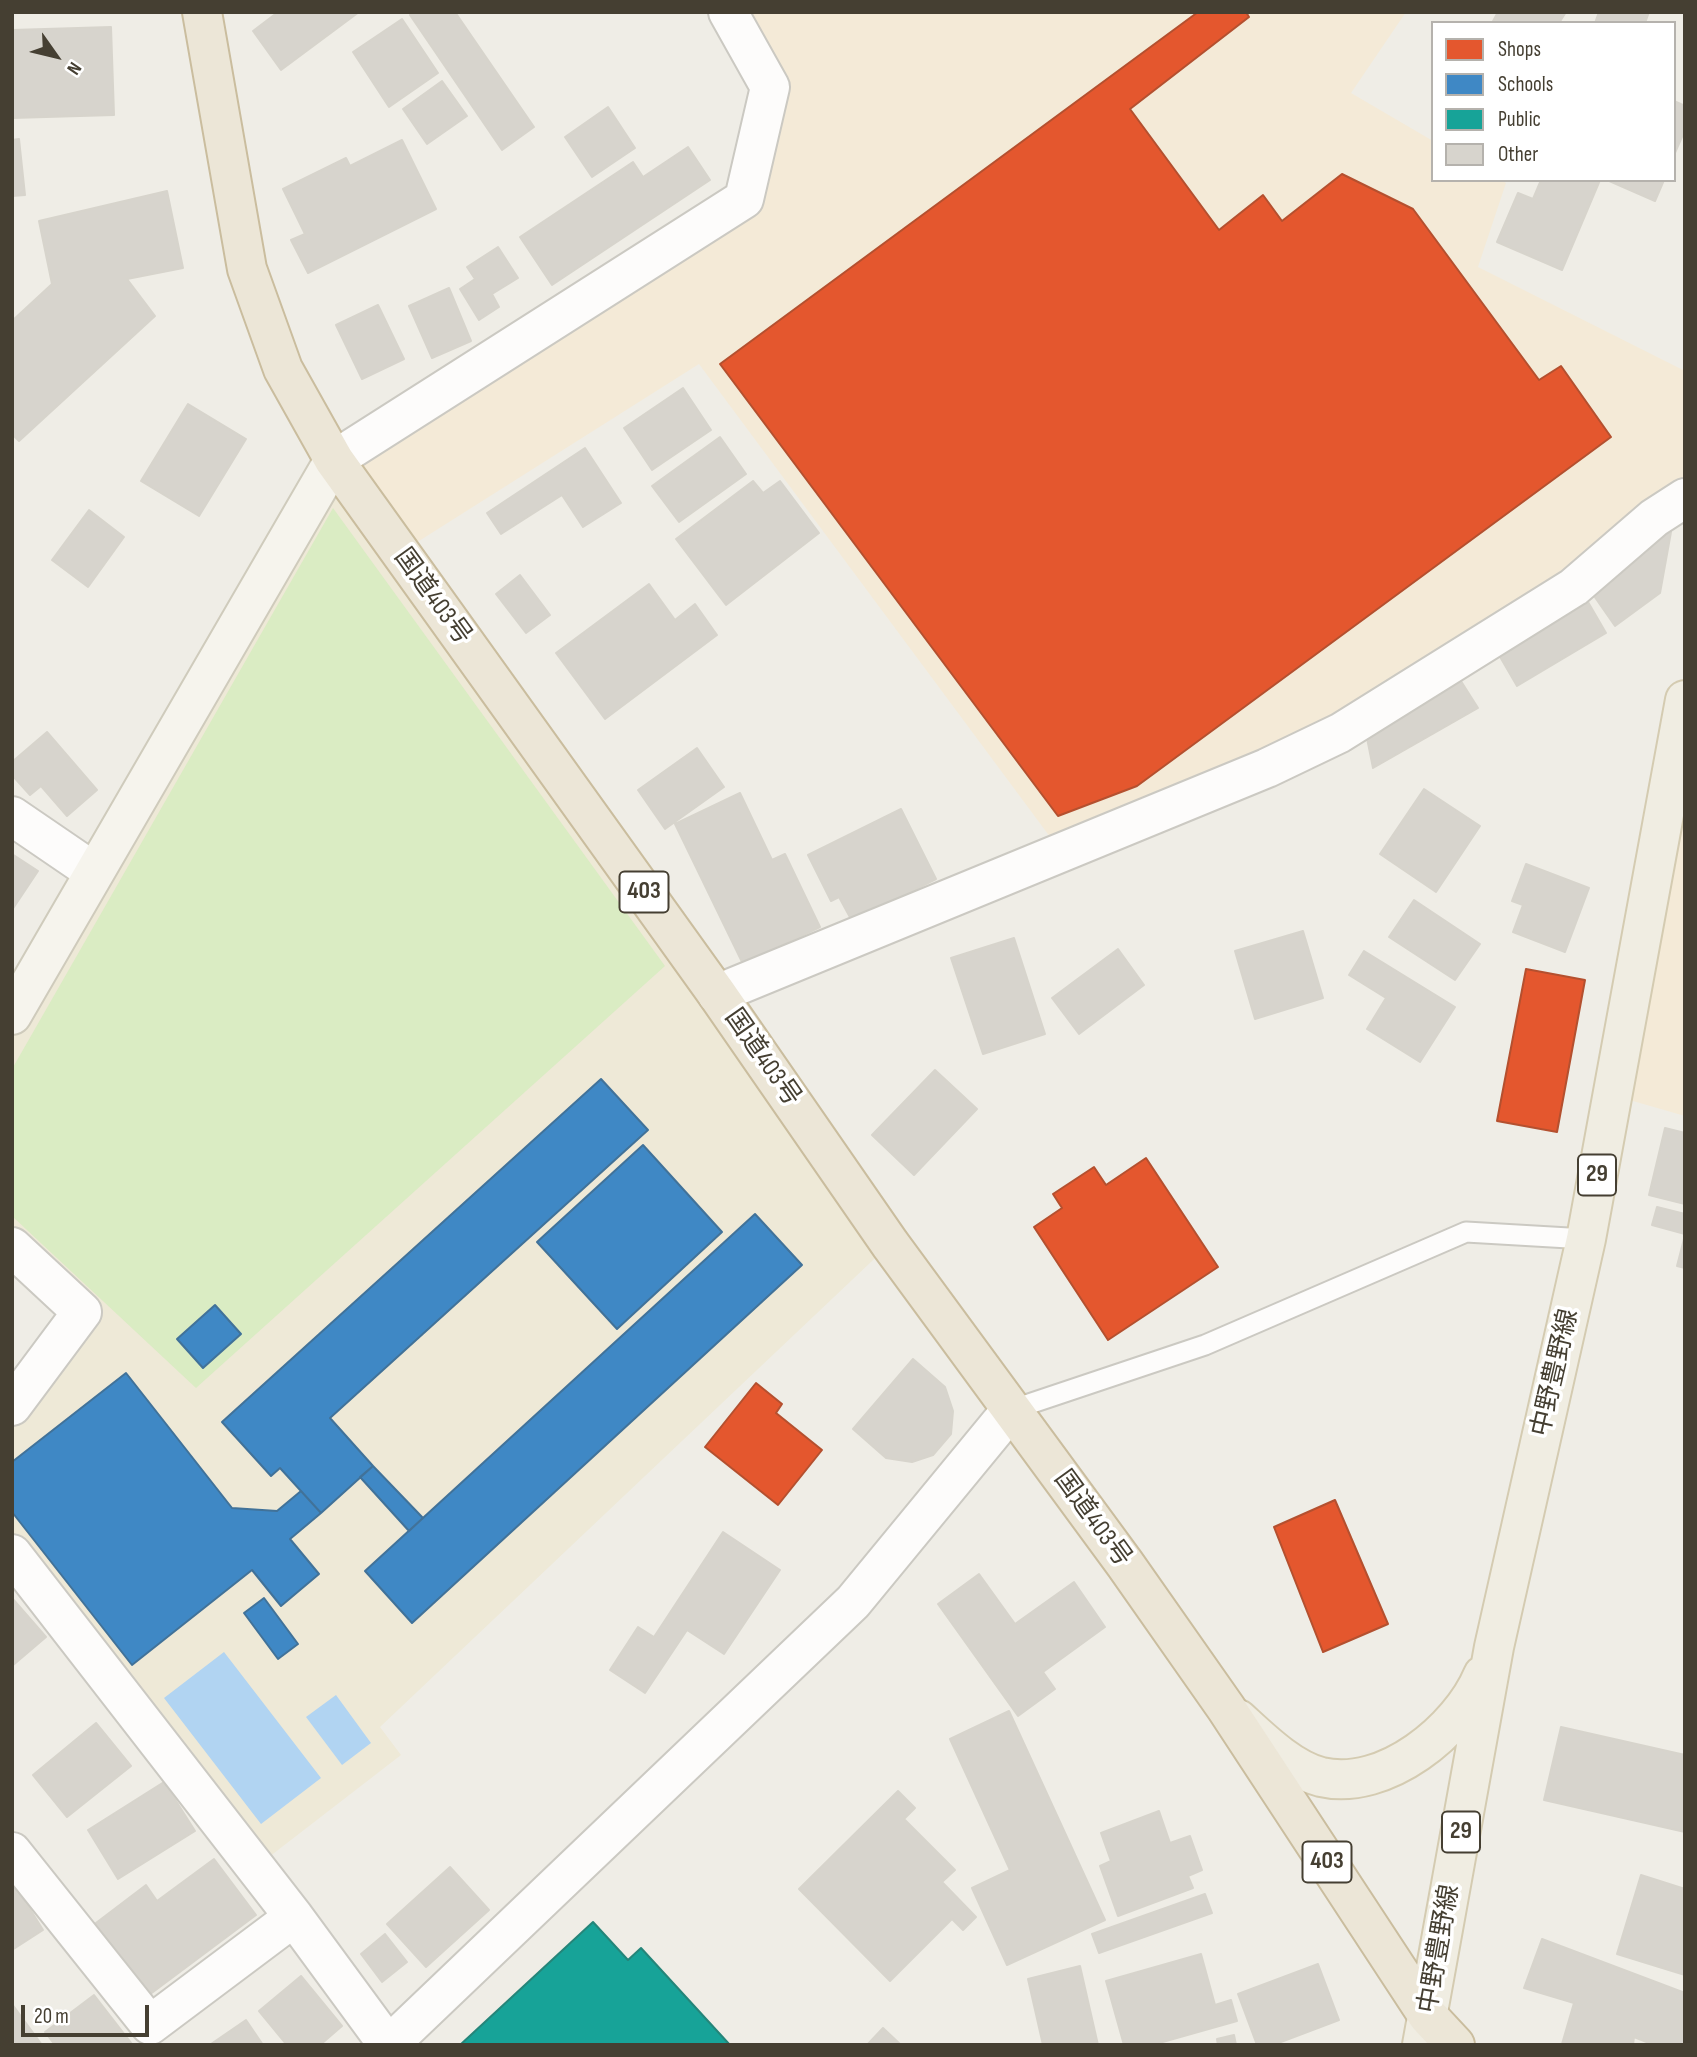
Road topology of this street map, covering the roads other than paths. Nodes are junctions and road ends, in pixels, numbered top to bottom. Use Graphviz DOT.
graph roads {
  1 [pos="202,12"];
  2 [pos="728,12"];
  3 [pos="334,460"];
  4 [pos="1685,498"];
  5 [pos="1685,700"];
  6 [pos="12,816"];
  7 [pos="94,872"];
  8 [pos="717,994"];
  9 [pos="12,1015"];
  10 [pos="1586,1239"];
  11 [pos="12,1247"];
  12 [pos="12,1406"];
  13 [pos="1011,1410"];
  14 [pos="12,1554"];
  15 [pos="1494,1647"];
  16 [pos="1226,1708"];
  17 [pos="12,1852"];
  18 [pos="294,1917"];
  19 [pos="1425,2030"];
  20 [pos="388,2045"];
  21 [pos="1455,2045"];
  1 -- 3 [label="highway, 国道403号 / 403"];
  2 -- 3 [label="street"];
  3 -- 7 [label="street"];
  3 -- 8 [label="highway, 国道403号 / 403"];
  4 -- 8 [label="street"];
  5 -- 10 [label="main road, 中野豊野線 / 29"];
  6 -- 7 [label="street"];
  7 -- 9 [label="street"];
  8 -- 13 [label="highway, 国道403号 / 403"];
  10 -- 13 [label="lane"];
  10 -- 15 [label="main road, 中野豊野線 / 29"];
  11 -- 12 [label="street"];
  13 -- 16 [label="highway, 国道403号 / 403"];
  13 -- 20 [label="street"];
  14 -- 18 [label="street"];
  15 -- 16 [label="main road"];
  15 -- 19 [label="main road, 中野豊野線 / 29"];
  16 -- 19 [label="highway, 国道403号 / 403"];
  17 -- 18 [label="street"];
  18 -- 20 [label="street"];
  19 -- 21 [label="highway, 国道403号 / 403"];
}
